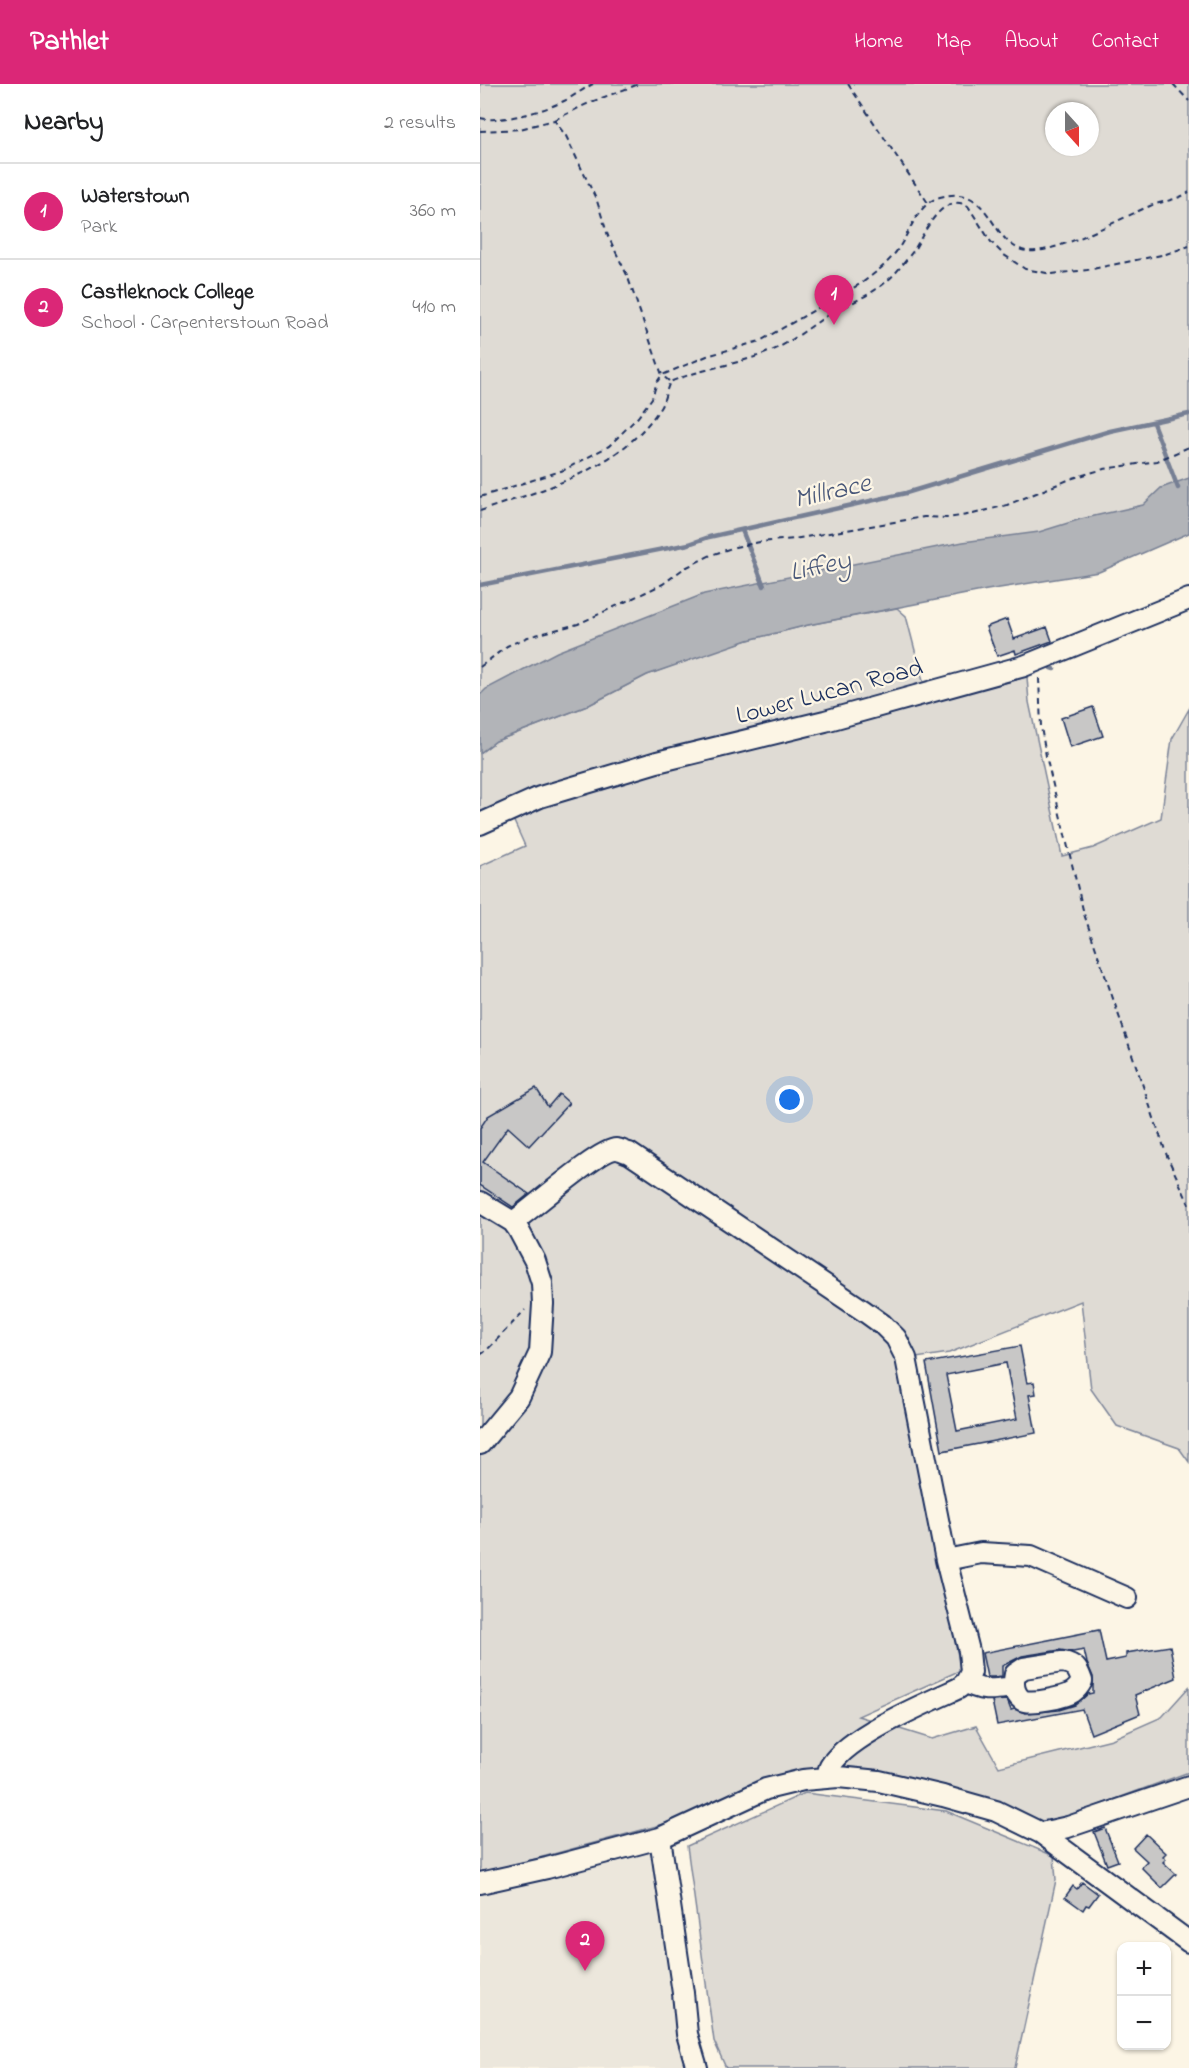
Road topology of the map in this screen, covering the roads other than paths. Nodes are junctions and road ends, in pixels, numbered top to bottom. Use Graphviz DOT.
graph roads {
  1 [pos="1189,599"];
  2 [pos="480,824"];
  3 [pos="480,1202"];
  4 [pos="513,1222"];
  5 [pos="480,1444"];
  6 [pos="946,1560"];
  7 [pos="1127,1598"];
  8 [pos="966,1682"];
  9 [pos="1014,1687"];
  10 [pos="827,1778"];
  11 [pos="1189,1786"];
  12 [pos="1041,1833"];
  13 [pos="660,1838"];
  14 [pos="480,1882"];
  15 [pos="1189,1942"];
  16 [pos="697,2068"];
  1 -- 2 [label="street, Lower Lucan Road"];
  3 -- 4 [label="street"];
  4 -- 5 [label="street"];
  4 -- 6 [label="street"];
  6 -- 7 [label="street"];
  6 -- 8 [label="street"];
  8 -- 9 [label="street"];
  8 -- 10 [label="street"];
  10 -- 12 [label="street"];
  10 -- 13 [label="street"];
  11 -- 12 [label="street"];
  12 -- 15 [label="street"];
  13 -- 14 [label="street"];
  13 -- 16 [label="street"];
}
